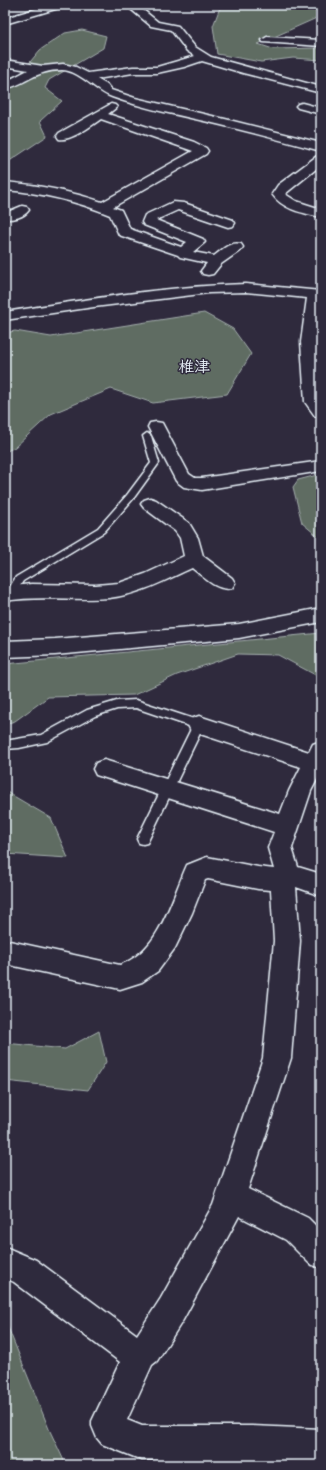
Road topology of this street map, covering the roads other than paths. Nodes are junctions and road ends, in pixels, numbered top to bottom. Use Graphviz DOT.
graph roads {
  1 [pos="60,5"];
  2 [pos="131,5"];
  3 [pos="5,21"];
  4 [pos="267,40"];
  5 [pos="321,43"];
  6 [pos="203,56"];
  7 [pos="5,63"];
  8 [pos="42,70"];
  9 [pos="86,77"];
  10 [pos="5,86"];
  11 [pos="321,90"];
  12 [pos="124,98"];
  13 [pos="302,106"];
  14 [pos="321,111"];
  15 [pos="100,115"];
  16 [pos="223,121"];
  17 [pos="212,129"];
  18 [pos="63,136"];
  19 [pos="200,137"];
  20 [pos="189,145"];
  21 [pos="321,147"];
  22 [pos="321,159"];
  23 [pos="5,186"];
  24 [pos="103,207"];
  25 [pos="22,210"];
  26 [pos="321,212"];
  27 [pos="5,215"];
  28 [pos="198,242"];
  29 [pos="236,247"];
  30 [pos="183,252"];
  31 [pos="216,261"];
  32 [pos="199,290"];
  33 [pos="318,295"];
  34 [pos="5,316"];
  35 [pos="315,342"];
  36 [pos="316,392"];
  37 [pos="321,412"];
  38 [pos="152,431"];
  39 [pos="321,466"];
  40 [pos="150,504"];
  41 [pos="194,559"];
  42 [pos="225,583"];
  43 [pos="8,593"];
  44 [pos="321,615"];
  45 [pos="5,650"];
  46 [pos="199,725"];
  47 [pos="5,745"];
  48 [pos="318,756"];
  49 [pos="104,769"];
  50 [pos="168,788"];
  51 [pos="288,826"];
  52 [pos="143,839"];
  53 [pos="285,877"];
  54 [pos="321,885"];
  55 [pos="5,952"];
  56 [pos="231,1196"];
  57 [pos="321,1253"];
  58 [pos="5,1262"];
  59 [pos="141,1354"];
  60 [pos="321,1446"];
  1 -- 3 [label="street"];
  2 -- 6 [label="street"];
  4 -- 5 [label="street"];
  6 -- 9 [label="street"];
  6 -- 11 [label="street"];
  7 -- 8 [label="street"];
  8 -- 9 [label="street"];
  8 -- 10 [label="street"];
  9 -- 12 [label="street"];
  12 -- 15 [label="street"];
  12 -- 16 [label="street"];
  13 -- 14 [label="street"];
  15 -- 18 [label="street"];
  15 -- 20 [label="street"];
  16 -- 17 [label="street"];
  16 -- 21 [label="street"];
  19 -- 20 [label="street"];
  20 -- 24 [label="street"];
  22 -- 26 [label="street"];
  23 -- 24 [label="street"];
  24 -- 30 [label="street"];
  25 -- 27 [label="street"];
  28 -- 28 [label="street"];
  28 -- 30 [label="street"];
  29 -- 31 [label="street"];
  30 -- 31 [label="street"];
  31 -- 32 [label="street"];
  32 -- 33 [label="street"];
  32 -- 34 [label="street"];
  33 -- 35 [label="street"];
  35 -- 36 [label="street"];
  36 -- 37 [label="street"];
  38 -- 39 [label="street"];
  38 -- 43 [label="lane"];
  40 -- 41 [label="street"];
  41 -- 42 [label="street"];
  41 -- 43 [label="street"];
  44 -- 45 [label="street"];
  46 -- 47 [label="lane"];
  46 -- 48 [label="street"];
  46 -- 50 [label="lane"];
  48 -- 51 [label="street"];
  49 -- 50 [label="street"];
  50 -- 51 [label="street"];
  50 -- 52 [label="lane"];
  51 -- 53 [label="street"];
  53 -- 54 [label="street"];
  53 -- 55 [label="street"];
  53 -- 56 [label="street"];
  56 -- 57 [label="street"];
  56 -- 59 [label="street"];
  58 -- 59 [label="street"];
  59 -- 60 [label="street"];
}
